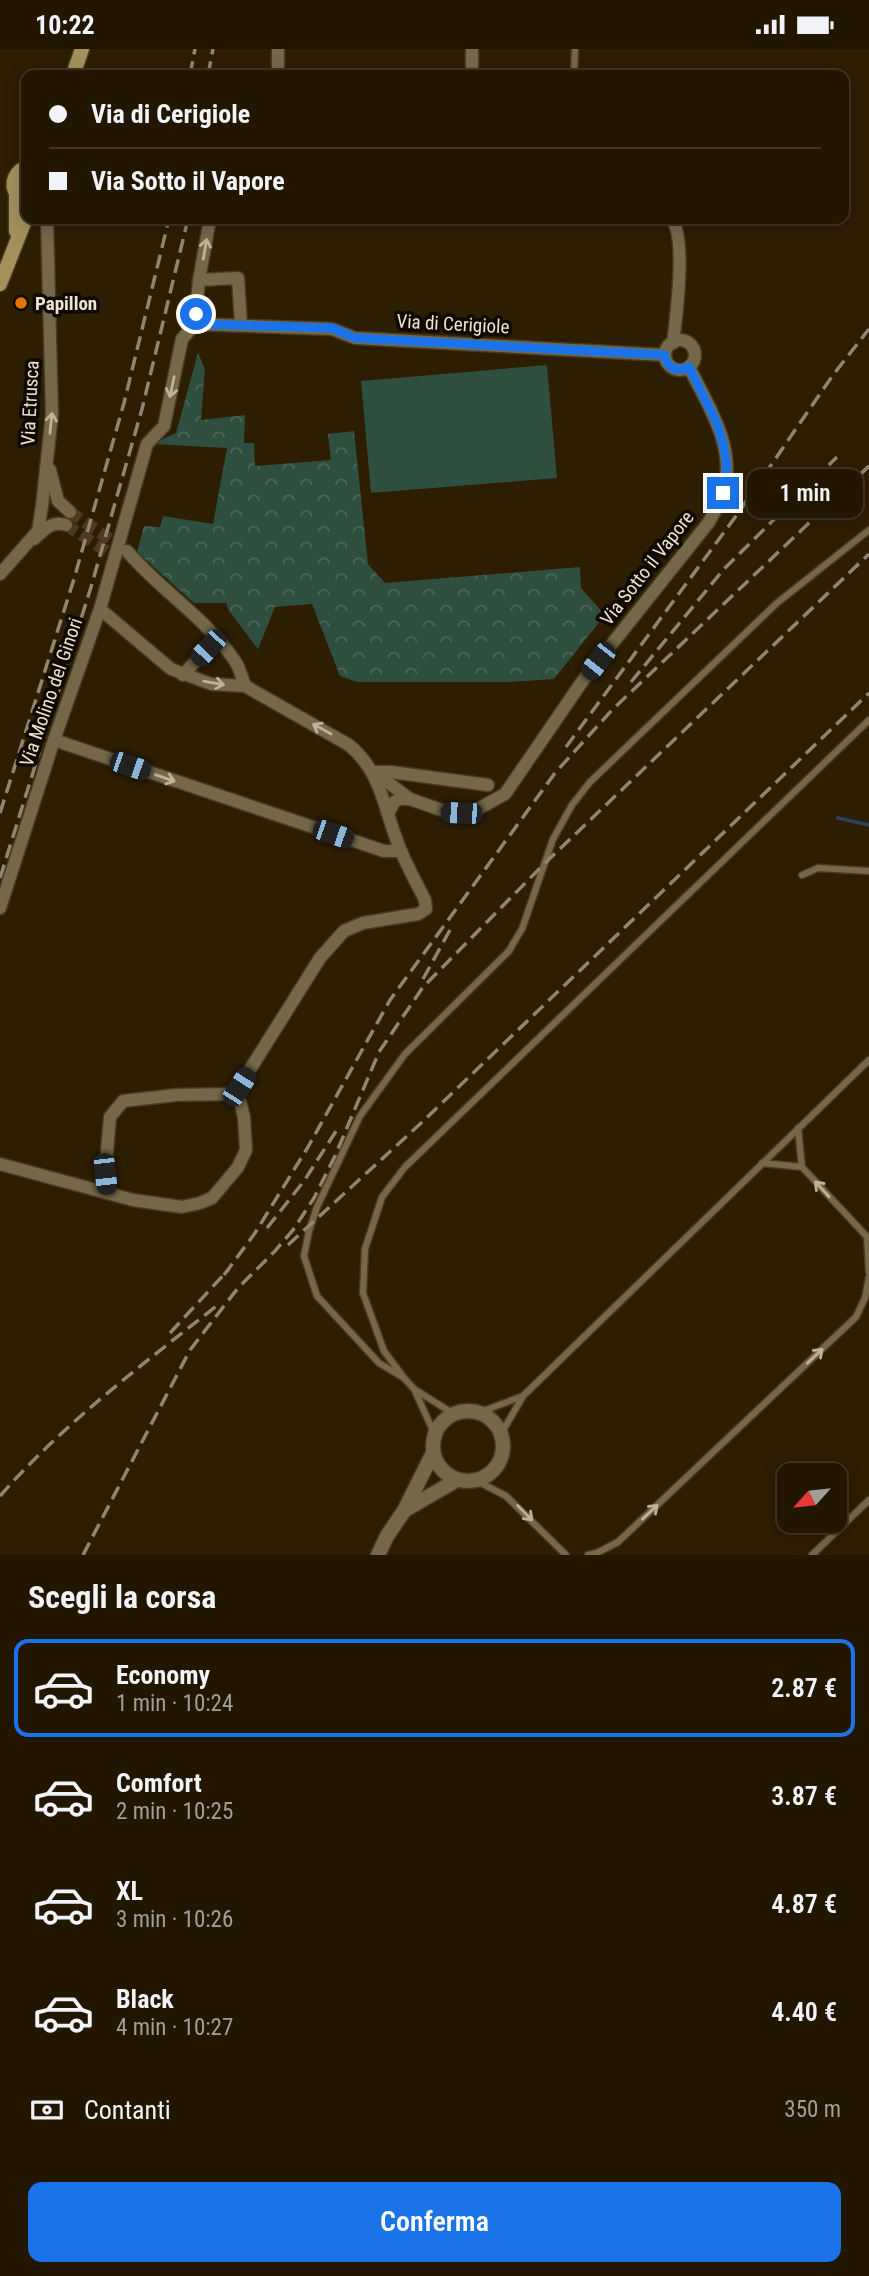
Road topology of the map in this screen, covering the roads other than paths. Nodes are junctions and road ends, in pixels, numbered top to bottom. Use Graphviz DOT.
graph roads {
  1 [pos="82,49"];
  2 [pos="278,49"];
  3 [pos="472,49"];
  4 [pos="575,49"];
  5 [pos="75,70"];
  6 [pos="278,70"];
  7 [pos="472,70"];
  8 [pos="573,70"];
  9 [pos="21,170"];
  10 [pos="21,198"];
  11 [pos="24,224"];
  12 [pos="47,224"];
  13 [pos="209,224"];
  14 [pos="675,224"];
  15 [pos="14,250"];
  16 [pos="199,280"];
  17 [pos="0,284"];
  18 [pos="195,324"];
  19 [pos="241,324"];
  20 [pos="679,343"];
  21 [pos="665,355"];
  22 [pos="689,367"];
  23 [pos="48,447"];
  24 [pos="869,530"];
  25 [pos="125,557"];
  26 [pos="4,571"];
  27 [pos="100,609"];
  28 [pos="216,639"];
  29 [pos="183,675"];
  30 [pos="245,686"];
  31 [pos="869,720"];
  32 [pos="54,740"];
  33 [pos="374,772"];
  34 [pos="488,785"];
  35 [pos="410,799"];
  36 [pos="388,814"];
  37 [pos="401,851"];
  38 [pos="869,871"];
  39 [pos="802,875"];
  40 [pos="0,908"];
  41 [pos="869,1060"];
  42 [pos="231,1094"];
  43 [pos="798,1128"];
  44 [pos="762,1163"];
  45 [pos="0,1164"];
  46 [pos="802,1167"];
  47 [pos="107,1193"];
  48 [pos="868,1238"];
  49 [pos="869,1274"];
  50 [pos="404,1378"];
  51 [pos="414,1389"];
  52 [pos="523,1396"];
  53 [pos="478,1413"];
  54 [pos="454,1414"];
  55 [pos="501,1434"];
  56 [pos="435,1435"];
  57 [pos="433,1453"];
  58 [pos="457,1480"];
  59 [pos="477,1481"];
  60 [pos="869,1500"];
  61 [pos="404,1511"];
  62 [pos="378,1555"];
  63 [pos="566,1555"];
  64 [pos="588,1555"];
  65 [pos="812,1555"];
  1 -- 5 [label="main road"];
  2 -- 6 [label="street"];
  3 -- 7 [label="street"];
  4 -- 8 [label="lane"];
  9 -- 10 [label="main road"];
  10 -- 15 [label="main road"];
  11 -- 15 [label="main road"];
  23 -- 12 [label="street, Via Etrusca, one-way"];
  16 -- 13 [label="street, one-way"];
  14 -- 20 [label="street"];
  15 -- 17 [label="main road"];
  16 -- 18 [label="street"];
  16 -- 19 [label="street"];
  18 -- 19 [label="street, Via di Cerigiole"];
  18 -- 27 [label="street, one-way"];
  19 -- 21 [label="street, Via di Cerigiole"];
  20 -- 21 [label="street"];
  20 -- 22 [label="street"];
  21 -- 22 [label="street"];
  22 -- 35 [label="street, Via Sotto il Vapore"];
  23 -- 26 [label="street, Via Etrusca"];
  23 -- 26 [label="street"];
  24 -- 50 [label="lane"];
  25 -- 28 [label="street"];
  27 -- 29 [label="street"];
  27 -- 32 [label="street, Via Molino del Ginori"];
  28 -- 29 [label="street"];
  28 -- 30 [label="street"];
  29 -- 30 [label="street, one-way"];
  33 -- 30 [label="street, one-way"];
  31 -- 50 [label="lane"];
  32 -- 37 [label="street, one-way"];
  32 -- 40 [label="street, Via Molino del Ginori"];
  33 -- 34 [label="street"];
  33 -- 35 [label="street, Via Sotto il Vapore"];
  33 -- 36 [label="street"];
  35 -- 36 [label="street"];
  36 -- 37 [label="street"];
  37 -- 42 [label="street"];
  38 -- 39 [label="lane"];
  41 -- 43 [label="lane"];
  42 -- 47 [label="street"];
  42 -- 47 [label="street"];
  43 -- 44 [label="lane"];
  43 -- 46 [label="lane"];
  44 -- 46 [label="lane"];
  44 -- 52 [label="lane"];
  45 -- 47 [label="street"];
  48 -- 46 [label="lane, one-way"];
  48 -- 49 [label="lane"];
  64 -- 49 [label="lane, one-way"];
  50 -- 51 [label="lane"];
  51 -- 54 [label="lane"];
  51 -- 56 [label="lane"];
  52 -- 53 [label="lane"];
  52 -- 55 [label="lane"];
  53 -- 54 [label="street"];
  53 -- 55 [label="street"];
  54 -- 56 [label="street"];
  55 -- 59 [label="street"];
  56 -- 57 [label="street"];
  57 -- 58 [label="street"];
  57 -- 61 [label="street"];
  58 -- 59 [label="street"];
  58 -- 61 [label="street"];
  59 -- 63 [label="lane, one-way"];
  60 -- 65 [label="lane"];
  61 -- 62 [label="street"];
}
